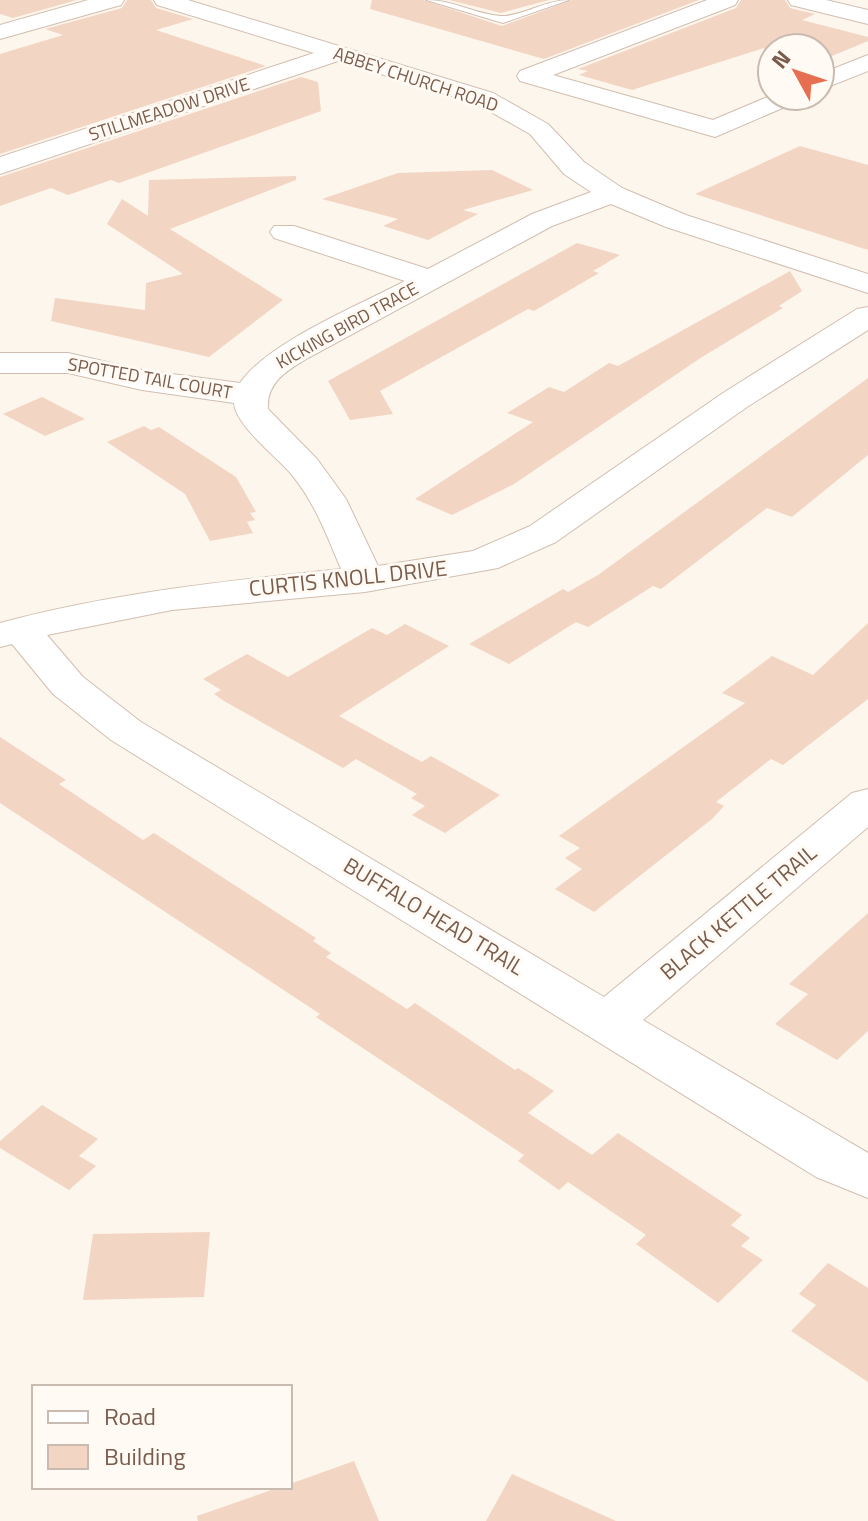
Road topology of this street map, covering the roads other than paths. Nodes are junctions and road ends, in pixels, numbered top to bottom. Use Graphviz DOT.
graph roads {
  1 [pos="113,0"];
  2 [pos="165,0"];
  3 [pos="432,0"];
  4 [pos="563,0"];
  5 [pos="727,0"];
  6 [pos="799,0"];
  7 [pos="868,17"];
  8 [pos="0,32"];
  9 [pos="338,53"];
  10 [pos="868,62"];
  11 [pos="836,76"];
  12 [pos="756,111"];
  13 [pos="0,166"];
  14 [pos="612,194"];
  15 [pos="284,232"];
  16 [pos="430,279"];
  17 [pos="868,284"];
  18 [pos="868,316"];
  19 [pos="0,363"];
  20 [pos="251,395"];
  21 [pos="365,580"];
  22 [pos="11,632"];
  23 [pos="868,803"];
  24 [pos="609,1021"];
  25 [pos="868,1177"];
  1 -- 8 [label="street"];
  2 -- 9 [label="street, ABBEY CHURCH ROAD"];
  3 -- 4 [label="lane"];
  5 -- 12 [label="street"];
  6 -- 7 [label="street"];
  9 -- 13 [label="street, STILLMEADOW DRIVE"];
  9 -- 14 [label="street, ABBEY CHURCH ROAD"];
  10 -- 11 [label="street"];
  14 -- 16 [label="street, KICKING BIRD TRACE"];
  14 -- 17 [label="street, ABBEY CHURCH ROAD"];
  15 -- 16 [label="street"];
  16 -- 20 [label="street, KICKING BIRD TRACE"];
  18 -- 21 [label="street, CURTIS KNOLL DRIVE"];
  19 -- 20 [label="street, SPOTTED TAIL COURT"];
  20 -- 21 [label="street"];
  21 -- 22 [label="street, CURTIS KNOLL DRIVE"];
  22 -- 24 [label="street, BUFFALO HEAD TRAIL"];
  23 -- 24 [label="street, BLACK KETTLE TRAIL"];
  24 -- 25 [label="street, BUFFALO HEAD TRAIL"];
}
